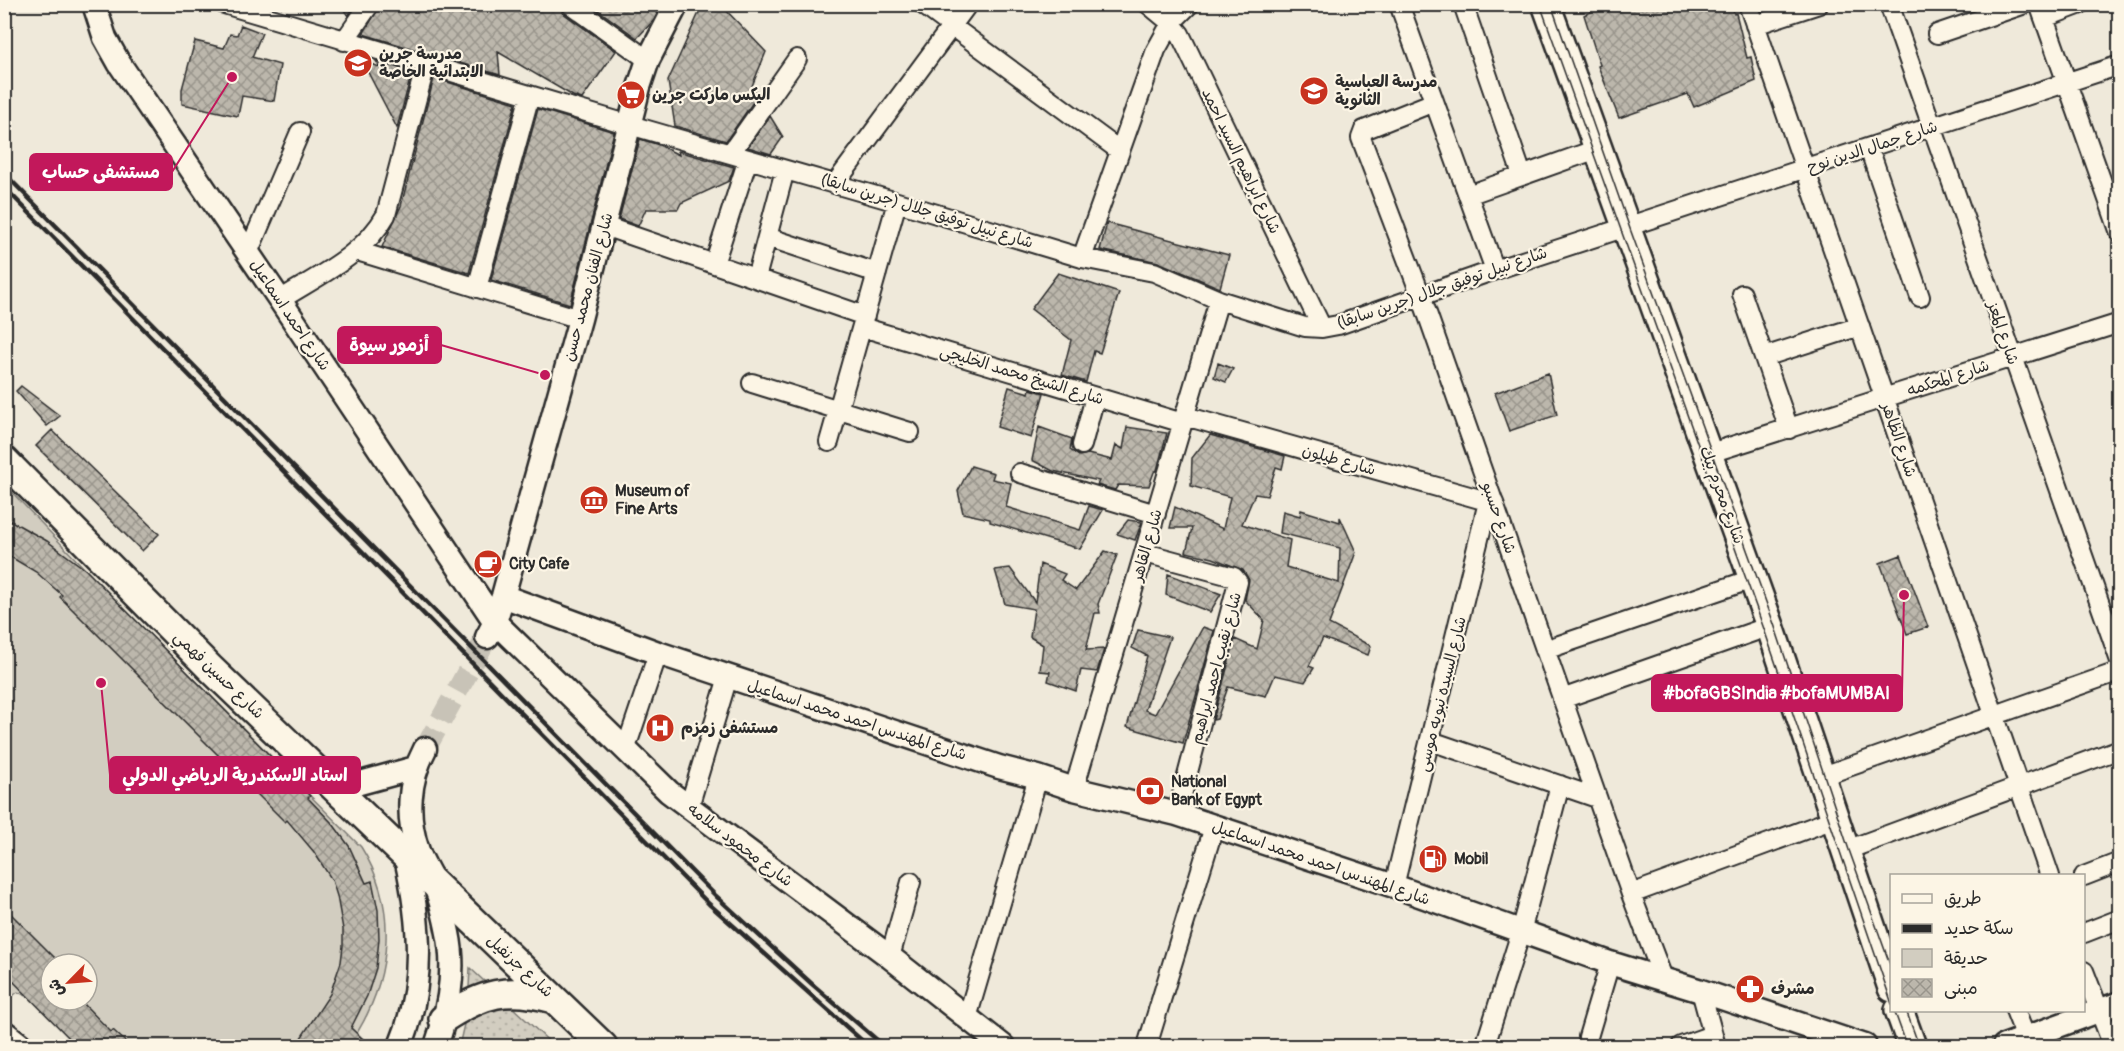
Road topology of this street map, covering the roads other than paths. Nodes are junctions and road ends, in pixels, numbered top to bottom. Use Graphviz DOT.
graph roads {
  1 [pos="94,4"];
  2 [pos="224,4"];
  3 [pos="370,4"];
  4 [pos="570,4"];
  5 [pos="677,4"];
  6 [pos="922,4"];
  7 [pos="968,4"];
  8 [pos="1148,4"];
  9 [pos="1190,4"];
  10 [pos="1399,4"];
  11 [pos="1463,4"];
  12 [pos="1545,4"];
  13 [pos="1748,4"];
  14 [pos="1819,4"];
  15 [pos="1889,4"];
  16 [pos="2025,4"];
  17 [pos="2081,4"];
  18 [pos="2042,11"];
  19 [pos="1171,23"];
  20 [pos="1755,25"];
  21 [pos="952,27"];
  22 [pos="1937,34"];
  23 [pos="344,41"];
  24 [pos="797,59"];
  25 [pos="648,60"];
  26 [pos="426,64"];
  27 [pos="2120,65"];
  28 [pos="2067,84"];
  29 [pos="530,95"];
  30 [pos="1434,102"];
  31 [pos="630,125"];
  32 [pos="1931,128"];
  33 [pos="300,132"];
  34 [pos="1869,148"];
  35 [pos="1597,149"];
  36 [pos="1120,151"];
  37 [pos="730,154"];
  38 [pos="748,159"];
  39 [pos="1805,169"];
  40 [pos="785,170"];
  41 [pos="1521,176"];
  42 [pos="835,184"];
  43 [pos="1468,195"];
  44 [pos="897,202"];
  45 [pos="604,226"];
  46 [pos="1625,228"];
  47 [pos="2120,234"];
  48 [pos="767,237"];
  49 [pos="357,251"];
  50 [pos="248,253"];
  51 [pos="1082,258"];
  52 [pos="714,264"];
  53 [pos="1495,270"];
  54 [pos="877,273"];
  55 [pos="756,278"];
  56 [pos="477,288"];
  57 [pos="1742,294"];
  58 [pos="1421,296"];
  59 [pos="1920,297"];
  60 [pos="280,300"];
  61 [pos="1219,300"];
  62 [pos="580,319"];
  63 [pos="863,322"];
  64 [pos="2120,322"];
  65 [pos="1860,326"];
  66 [pos="1322,328"];
  67 [pos="1764,357"];
  68 [pos="2012,357"];
  69 [pos="752,383"];
  70 [pos="1095,397"];
  71 [pos="1884,398"];
  72 [pos="838,410"];
  73 [pos="1184,420"];
  74 [pos="1789,429"];
  75 [pos="910,432"];
  76 [pos="830,442"];
  77 [pos="1082,445"];
  78 [pos="1707,454"];
  79 [pos="4,460"];
  80 [pos="1020,472"];
  81 [pos="1491,502"];
  82 [pos="1156,514"];
  83 [pos="1145,553"];
  84 [pos="1752,579"];
  85 [pos="503,596"];
  86 [pos="1770,626"];
  87 [pos="491,630"];
  88 [pos="1545,650"];
  89 [pos="657,653"];
  90 [pos="2120,661"];
  91 [pos="2120,671"];
  92 [pos="728,677"];
  93 [pos="1562,699"];
  94 [pos="1994,715"];
  95 [pos="1431,741"];
  96 [pos="2120,749"];
  97 [pos="625,751"];
  98 [pos="1038,777"];
  99 [pos="1820,777"];
  100 [pos="1560,785"];
  101 [pos="2019,786"];
  102 [pos="338,789"];
  103 [pos="1074,789"];
  104 [pos="1597,798"];
  105 [pos="689,807"];
  106 [pos="1177,814"];
  107 [pos="1834,819"];
  108 [pos="1214,827"];
  109 [pos="1844,851"];
  110 [pos="406,858"];
  111 [pos="2120,862"];
  112 [pos="2049,874"];
  113 [pos="2085,876"];
  114 [pos="911,882"];
  115 [pos="1394,886"];
  116 [pos="436,887"];
  117 [pos="1631,894"];
  118 [pos="2120,919"];
  119 [pos="1521,932"];
  120 [pos="2085,933"];
  121 [pos="1886,954"];
  122 [pos="890,957"];
  123 [pos="1610,963"];
  124 [pos="2085,974"];
  125 [pos="1890,977"];
  126 [pos="1663,978"];
  127 [pos="1701,991"];
  128 [pos="554,999"];
  129 [pos="2120,1003"];
  130 [pos="1899,1012"];
  131 [pos="2015,1012"];
  132 [pos="2098,1012"];
  133 [pos="967,1018"];
  134 [pos="444,1019"];
  135 [pos="4,1035"];
  136 [pos="1588,1037"];
  137 [pos="1714,1041"];
  138 [pos="2027,1043"];
  139 [pos="18,1047"];
  140 [pos="400,1047"];
  141 [pos="436,1047"];
  142 [pos="603,1047"];
  143 [pos="1003,1047"];
  144 [pos="1147,1047"];
  145 [pos="1485,1047"];
  146 [pos="1681,1047"];
  147 [pos="1865,1047"];
  148 [pos="1912,1047"];
  149 [pos="2004,1047"];
  150 [pos="2113,1047"];
  1 -- 50 [label="street, شارع احمد اسماعيل"];
  2 -- 23 [label="street, شارع نبيل توفيق جلال (جرين سابقا)"];
  3 -- 23 [label="street"];
  4 -- 25 [label="street"];
  5 -- 25 [label="street, شارع الفنان محمد حسن"];
  6 -- 21 [label="street"];
  7 -- 21 [label="street"];
  8 -- 19 [label="street, شارع ابراهيم السيد احمد"];
  9 -- 19 [label="street"];
  10 -- 30 [label="street"];
  11 -- 41 [label="street"];
  12 -- 35 [label="main road, شارع محرم بيك"];
  13 -- 20 [label="street, شارع الظاهر"];
  14 -- 20 [label="street"];
  15 -- 32 [label="street, شارع المعز"];
  16 -- 22 [label="street"];
  17 -- 18 [label="street"];
  18 -- 28 [label="street"];
  19 -- 36 [label="street"];
  19 -- 66 [label="street, شارع ابراهيم السيد احمد"];
  20 -- 39 [label="street, شارع الظاهر"];
  21 -- 36 [label="street"];
  21 -- 42 [label="street"];
  23 -- 26 [label="street, شارع نبيل توفيق جلال (جرين سابقا)"];
  24 -- 37 [label="street"];
  25 -- 31 [label="street, شارع الفنان محمد حسن"];
  26 -- 29 [label="street, شارع نبيل توفيق جلال (جرين سابقا)"];
  26 -- 49 [label="street"];
  27 -- 28 [label="street, شارع جمال الدين نوح"];
  28 -- 32 [label="street, شارع جمال الدين نوح"];
  28 -- 47 [label="street"];
  29 -- 31 [label="street, شارع نبيل توفيق جلال (جرين سابقا)"];
  29 -- 56 [label="street"];
  30 -- 43 [label="street"];
  30 -- 58 [label="street, شارع حسبو"];
  31 -- 37 [label="street, شارع نبيل توفيق جلال (جرين سابقا)"];
  31 -- 45 [label="street, شارع الفنان محمد حسن"];
  32 -- 34 [label="street, شارع جمال الدين نوح"];
  32 -- 68 [label="street, شارع المعز"];
  33 -- 50 [label="street"];
  34 -- 39 [label="street, شارع جمال الدين نوح"];
  34 -- 59 [label="street"];
  35 -- 41 [label="street"];
  35 -- 46 [label="main road, شارع محرم بيك"];
  36 -- 51 [label="street"];
  37 -- 38 [label="street, شارع نبيل توفيق جلال (جرين سابقا)"];
  38 -- 40 [label="street, شارع نبيل توفيق جلال (جرين سابقا)"];
  38 -- 52 [label="street"];
  39 -- 46 [label="street, شارع جمال الدين نوح"];
  39 -- 65 [label="street, شارع الظاهر"];
  40 -- 42 [label="street, شارع نبيل توفيق جلال (جرين سابقا)"];
  40 -- 48 [label="street"];
  41 -- 43 [label="street"];
  42 -- 44 [label="street, شارع نبيل توفيق جلال (جرين سابقا)"];
  43 -- 53 [label="street"];
  44 -- 51 [label="street, شارع نبيل توفيق جلال (جرين سابقا)"];
  44 -- 54 [label="street"];
  45 -- 52 [label="street, شارع الشيخ محمد الخليجى"];
  45 -- 62 [label="street, شارع الفنان محمد حسن"];
  46 -- 53 [label="street, شارع نبيل توفيق جلال (جرين سابقا)"];
  46 -- 78 [label="main road, شارع محرم بيك"];
  48 -- 54 [label="street"];
  48 -- 55 [label="street"];
  49 -- 56 [label="street"];
  49 -- 60 [label="street"];
  50 -- 60 [label="street, شارع احمد اسماعيل"];
  51 -- 61 [label="street, شارع نبيل توفيق جلال (جرين سابقا)"];
  52 -- 55 [label="street, شارع الشيخ محمد الخليجى"];
  53 -- 58 [label="street, شارع نبيل توفيق جلال (جرين سابقا)"];
  54 -- 63 [label="street"];
  55 -- 63 [label="street, شارع الشيخ محمد الخليجى"];
  56 -- 62 [label="street"];
  57 -- 67 [label="street"];
  58 -- 66 [label="street, شارع نبيل توفيق جلال (جرين سابقا)"];
  58 -- 81 [label="street, شارع حسبو"];
  60 -- 87 [label="street, شارع احمد اسماعيل"];
  61 -- 66 [label="street, شارع نبيل توفيق جلال (جرين سابقا)"];
  61 -- 73 [label="street, شارع القاهر"];
  62 -- 85 [label="street, شارع الفنان محمد حسن"];
  63 -- 70 [label="street, شارع الشيخ محمد الخليجى"];
  63 -- 72 [label="street"];
  64 -- 68 [label="street, شارع المحكمه"];
  65 -- 67 [label="street"];
  65 -- 71 [label="street, شارع الظاهر"];
  67 -- 74 [label="street"];
  68 -- 71 [label="street, شارع المحكمه"];
  68 -- 90 [label="street, شارع المعز"];
  69 -- 72 [label="street"];
  70 -- 73 [label="street, شارع الشيخ محمد الخليجى"];
  70 -- 77 [label="street"];
  71 -- 74 [label="street, شارع المحكمه"];
  71 -- 94 [label="street, شارع الظاهر"];
  72 -- 75 [label="street"];
  72 -- 76 [label="street"];
  73 -- 81 [label="street, شارع طيلون"];
  73 -- 82 [label="street, شارع القاهر"];
  74 -- 78 [label="street, شارع المحكمه"];
  78 -- 84 [label="main road, شارع محرم بيك"];
  79 -- 102 [label="main road, شارع حسين فهمي"];
  80 -- 82 [label="street"];
  81 -- 88 [label="street, شارع حسبو"];
  81 -- 95 [label="street, شارع السيده نبويه موسى"];
  82 -- 83 [label="street, شارع القاهر"];
  83 -- 103 [label="street, شارع القاهر"];
  83 -- 106 [label="street, شارع نقيب احمد ابراهيم"];
  84 -- 86 [label="main road, شارع محرم بيك"];
  84 -- 88 [label="street"];
  85 -- 87 [label="street, شارع الفنان محمد حسن"];
  85 -- 89 [label="street, شارع المهندس احمد محمد اسماعيل"];
  86 -- 93 [label="street"];
  86 -- 99 [label="main road, شارع محرم بيك"];
  87 -- 97 [label="street, شارع محمود سلامه"];
  88 -- 93 [label="street, شارع حسبو"];
  89 -- 92 [label="street, شارع المهندس احمد محمد اسماعيل"];
  89 -- 97 [label="street"];
  91 -- 94 [label="street"];
  92 -- 98 [label="street, شارع المهندس احمد محمد اسماعيل"];
  92 -- 105 [label="street"];
  93 -- 104 [label="street, شارع حسبو"];
  94 -- 99 [label="street"];
  94 -- 101 [label="street, شارع الظاهر"];
  95 -- 100 [label="street"];
  95 -- 115 [label="street, شارع السيده نبويه موسى"];
  96 -- 101 [label="street"];
  97 -- 105 [label="street, شارع محمود سلامه"];
  98 -- 103 [label="street, شارع المهندس احمد محمد اسماعيل"];
  98 -- 133 [label="street"];
  99 -- 107 [label="main road, شارع محرم بيك"];
  100 -- 104 [label="street"];
  100 -- 119 [label="street"];
  101 -- 109 [label="street"];
  101 -- 112 [label="street, شارع الظاهر"];
  102 -- 110 [label="main road, شارع حسين فهمي"];
  102 -- 116 [label="street"];
  103 -- 106 [label="street, شارع المهندس احمد محمد اسماعيل"];
  104 -- 117 [label="street, شارع حسبو"];
  105 -- 122 [label="street, شارع محمود سلامه"];
  106 -- 108 [label="street, شارع المهندس احمد محمد اسماعيل"];
  107 -- 109 [label="main road, شارع محرم بيك"];
  107 -- 117 [label="street"];
  108 -- 115 [label="street, شارع المهندس احمد محمد اسماعيل"];
  108 -- 144 [label="street"];
  109 -- 121 [label="main road, شارع محرم بيك"];
  110 -- 116 [label="main road, شارع حسين فهمي"];
  110 -- 140 [label="street"];
  111 -- 113 [label="street"];
  114 -- 122 [label="street"];
  115 -- 119 [label="street, شارع المهندس احمد محمد اسماعيل"];
  116 -- 128 [label="main road, شارع جرنفيل"];
  116 -- 134 [label="street"];
  117 -- 126 [label="street, شارع حسبو"];
  118 -- 120 [label="street"];
  119 -- 123 [label="street, شارع المهندس احمد محمد اسماعيل"];
  119 -- 145 [label="street"];
  121 -- 125 [label="main road, شارع محرم بيك"];
  122 -- 133 [label="street, شارع محمود سلامه"];
  123 -- 126 [label="street, شارع المهندس احمد محمد اسماعيل"];
  123 -- 136 [label="street"];
  124 -- 132 [label="street"];
  126 -- 127 [label="street, شارع المهندس احمد محمد اسماعيل"];
  127 -- 137 [label="street"];
  127 -- 147 [label="street, شارع المهندس احمد محمد اسماعيل"];
  128 -- 134 [label="main road"];
  128 -- 142 [label="main road, شارع جرنفيل"];
  129 -- 132 [label="street"];
  130 -- 148 [label="main road"];
  131 -- 138 [label="street"];
  132 -- 138 [label="street"];
  132 -- 150 [label="street"];
  133 -- 143 [label="street, شارع محمود سلامه"];
  134 -- 141 [label="street"];
  135 -- 139 [label="main road"];
  137 -- 146 [label="street"];
  138 -- 149 [label="street"];
}
